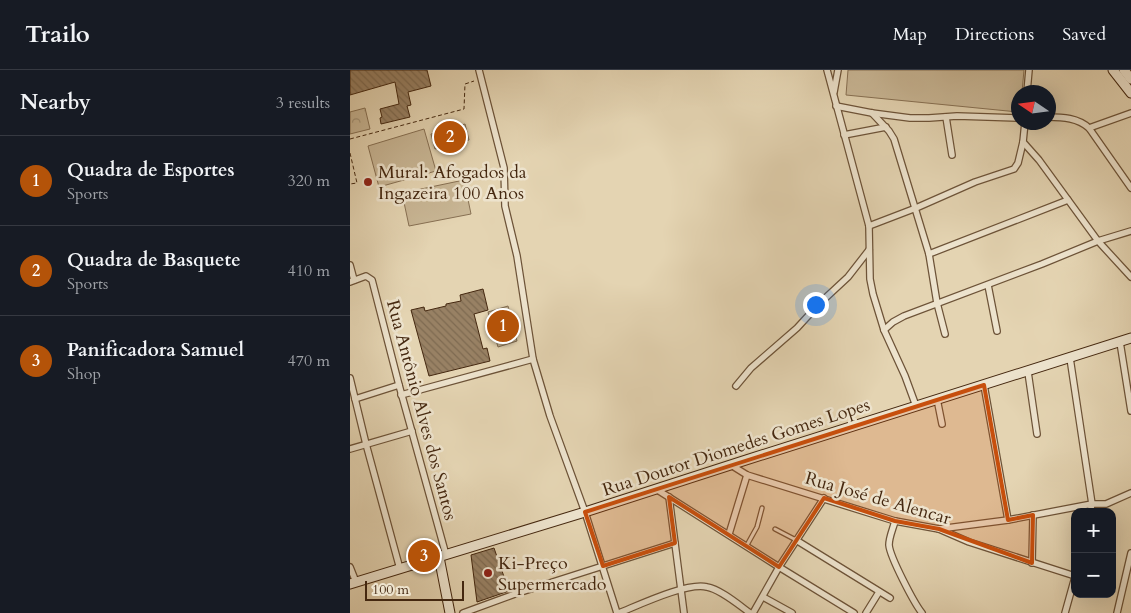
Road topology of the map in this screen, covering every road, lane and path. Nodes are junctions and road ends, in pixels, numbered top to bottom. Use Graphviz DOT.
graph roads {
  1 [pos="479,70"];
  2 [pos="827,70"];
  3 [pos="838,70"];
  4 [pos="1029,70"];
  5 [pos="1113,70"];
  6 [pos="1124,70"];
  7 [pos="482,78"];
  8 [pos="1131,79"];
  9 [pos="1028,85"];
  10 [pos="1131,93"];
  11 [pos="834,97"];
  12 [pos="836,106"];
  13 [pos="1131,112"];
  14 [pos="872,114"];
  15 [pos="946,117"];
  16 [pos="1011,118"];
  17 [pos="1056,118"];
  18 [pos="886,127"];
  19 [pos="1089,128"];
  20 [pos="1024,130"];
  21 [pos="844,134"];
  22 [pos="350,139"];
  23 [pos="1023,142"];
  24 [pos="350,152"];
  25 [pos="952,155"];
  26 [pos="350,184"];
  27 [pos="1131,188"];
  28 [pos="1068,200"];
  29 [pos="916,208"];
  30 [pos="869,226"];
  31 [pos="1131,231"];
  32 [pos="1098,241"];
  33 [pos="869,250"];
  34 [pos="929,254"];
  35 [pos="350,265"];
  36 [pos="1131,277"];
  37 [pos="352,281"];
  38 [pos="988,285"];
  39 [pos="937,303"];
  40 [pos="884,330"];
  41 [pos="997,331"];
  42 [pos="945,334"];
  43 [pos="1131,338"];
  44 [pos="1120,342"];
  45 [pos="1070,358"];
  46 [pos="533,359"];
  47 [pos="1028,372"];
  48 [pos="350,378"];
  49 [pos="399,385"];
  50 [pos="984,385"];
  51 [pos="736,386"];
  52 [pos="402,395"];
  53 [pos="355,399"];
  54 [pos="938,400"];
  55 [pos="916,406"];
  56 [pos="1131,410"];
  57 [pos="942,424"];
  58 [pos="412,431"];
  59 [pos="1037,434"];
  60 [pos="366,444"];
  61 [pos="350,449"];
  62 [pos="731,465"];
  63 [pos="747,475"];
  64 [pos="656,489"];
  65 [pos="1131,493"];
  66 [pos="669,497"];
  67 [pos="824,498"];
  68 [pos="1092,504"];
  69 [pos="762,508"];
  70 [pos="1091,508"];
  71 [pos="585,512"];
  72 [pos="1033,515"];
  73 [pos="1008,520"];
  74 [pos="895,521"];
  75 [pos="775,529"];
  76 [pos="939,529"];
  77 [pos="729,534"];
  78 [pos="796,540"];
  79 [pos="675,543"];
  80 [pos="747,546"];
  81 [pos="1131,553"];
  82 [pos="442,556"];
  83 [pos="1032,563"];
  84 [pos="603,566"];
  85 [pos="350,567"];
  86 [pos="780,568"];
  87 [pos="400,569"];
  88 [pos="1071,575"];
  89 [pos="353,583"];
  90 [pos="681,590"];
  91 [pos="1071,591"];
  92 [pos="879,592"];
  93 [pos="763,597"];
  94 [pos="890,598"];
  95 [pos="450,613"];
  96 [pos="463,613"];
  97 [pos="618,613"];
  98 [pos="684,613"];
  99 [pos="752,613"];
  100 [pos="792,613"];
  101 [pos="854,613"];
  102 [pos="866,613"];
  103 [pos="922,613"];
  104 [pos="1065,613"];
  105 [pos="1117,613"];
  1 -- 7 [label="street"];
  2 -- 11 [label="street"];
  3 -- 11 [label="street"];
  4 -- 9 [label="street"];
  5 -- 10 [label="street"];
  6 -- 8 [label="street"];
  7 -- 22 [label="path"];
  7 -- 46 [label="street"];
  11 -- 12 [label="street"];
  12 -- 14 [label="street"];
  12 -- 21 [label="street"];
  13 -- 19 [label="street"];
  14 -- 15 [label="street"];
  14 -- 18 [label="street"];
  15 -- 16 [label="street"];
  15 -- 25 [label="street"];
  17 -- 19 [label="street"];
  18 -- 21 [label="street"];
  18 -- 29 [label="street"];
  19 -- 27 [label="street"];
  20 -- 23 [label="street"];
  21 -- 30 [label="street"];
  23 -- 28 [label="street"];
  23 -- 29 [label="street"];
  24 -- 26 [label="path"];
  28 -- 32 [label="street"];
  28 -- 34 [label="street"];
  29 -- 30 [label="street"];
  29 -- 34 [label="street"];
  30 -- 33 [label="street"];
  31 -- 32 [label="street"];
  32 -- 36 [label="street"];
  32 -- 38 [label="street"];
  33 -- 40 [label="street"];
  33 -- 51 [label="street"];
  34 -- 39 [label="street"];
  35 -- 37 [label="street"];
  37 -- 49 [label="street, Rua Antônio Alves dos Santos"];
  38 -- 39 [label="street"];
  38 -- 41 [label="street"];
  39 -- 40 [label="street"];
  39 -- 42 [label="street"];
  40 -- 55 [label="street"];
  43 -- 44 [label="street, Rua Doutor Diomedes Gomes Lopes"];
  44 -- 45 [label="street, Rua Doutor Diomedes Gomes Lopes"];
  44 -- 56 [label="street"];
  45 -- 47 [label="street, Rua Doutor Diomedes Gomes Lopes"];
  45 -- 68 [label="street"];
  46 -- 52 [label="street"];
  46 -- 71 [label="street"];
  47 -- 50 [label="street, Rua Doutor Diomedes Gomes Lopes"];
  47 -- 59 [label="street"];
  48 -- 53 [label="street"];
  49 -- 52 [label="street, Rua Antônio Alves dos Santos"];
  49 -- 53 [label="street"];
  50 -- 54 [label="street, Rua Doutor Diomedes Gomes Lopes"];
  50 -- 73 [label="street"];
  52 -- 58 [label="street, Rua Antônio Alves dos Santos"];
  53 -- 60 [label="street"];
  54 -- 55 [label="street, Rua Doutor Diomedes Gomes Lopes"];
  54 -- 57 [label="street"];
  55 -- 62 [label="street, Rua Doutor Diomedes Gomes Lopes"];
  58 -- 60 [label="street"];
  58 -- 82 [label="street, Rua Antônio Alves dos Santos"];
  60 -- 61 [label="street"];
  60 -- 87 [label="street"];
  62 -- 63 [label="street, Rua José de Alencar"];
  62 -- 64 [label="street, Rua Doutor Diomedes Gomes Lopes"];
  63 -- 67 [label="street, Rua José de Alencar"];
  63 -- 77 [label="street"];
  64 -- 66 [label="street"];
  64 -- 71 [label="street, Rua Doutor Diomedes Gomes Lopes"];
  65 -- 68 [label="street"];
  66 -- 77 [label="street"];
  66 -- 79 [label="street"];
  67 -- 74 [label="street, Rua José de Alencar"];
  67 -- 78 [label="street"];
  68 -- 70 [label="street"];
  68 -- 72 [label="street"];
  69 -- 80 [label="lane"];
  71 -- 82 [label="street, Rua Doutor Diomedes Gomes Lopes"];
  71 -- 84 [label="street"];
  72 -- 73 [label="street"];
  72 -- 83 [label="street"];
  73 -- 76 [label="street"];
  74 -- 76 [label="street, Rua José de Alencar"];
  74 -- 103 [label="street"];
  75 -- 78 [label="lane"];
  76 -- 83 [label="street, Rua José de Alencar"];
  77 -- 80 [label="street"];
  78 -- 86 [label="street"];
  78 -- 92 [label="street"];
  79 -- 84 [label="street"];
  79 -- 90 [label="street"];
  80 -- 86 [label="street"];
  81 -- 105 [label="street"];
  82 -- 87 [label="street, Rua Doutor Diomedes Gomes Lopes"];
  82 -- 95 [label="street"];
  83 -- 88 [label="street, Rua José de Alencar"];
  84 -- 96 [label="street"];
  84 -- 97 [label="street"];
  85 -- 89 [label="street"];
  86 -- 93 [label="street"];
  86 -- 101 [label="street"];
  87 -- 89 [label="street, Rua Doutor Diomedes Gomes Lopes"];
  90 -- 97 [label="street"];
  90 -- 98 [label="street"];
  90 -- 99 [label="street"];
  91 -- 104 [label="street"];
  92 -- 94 [label="street"];
  92 -- 102 [label="street"];
  93 -- 99 [label="street"];
  93 -- 100 [label="street"];
}
